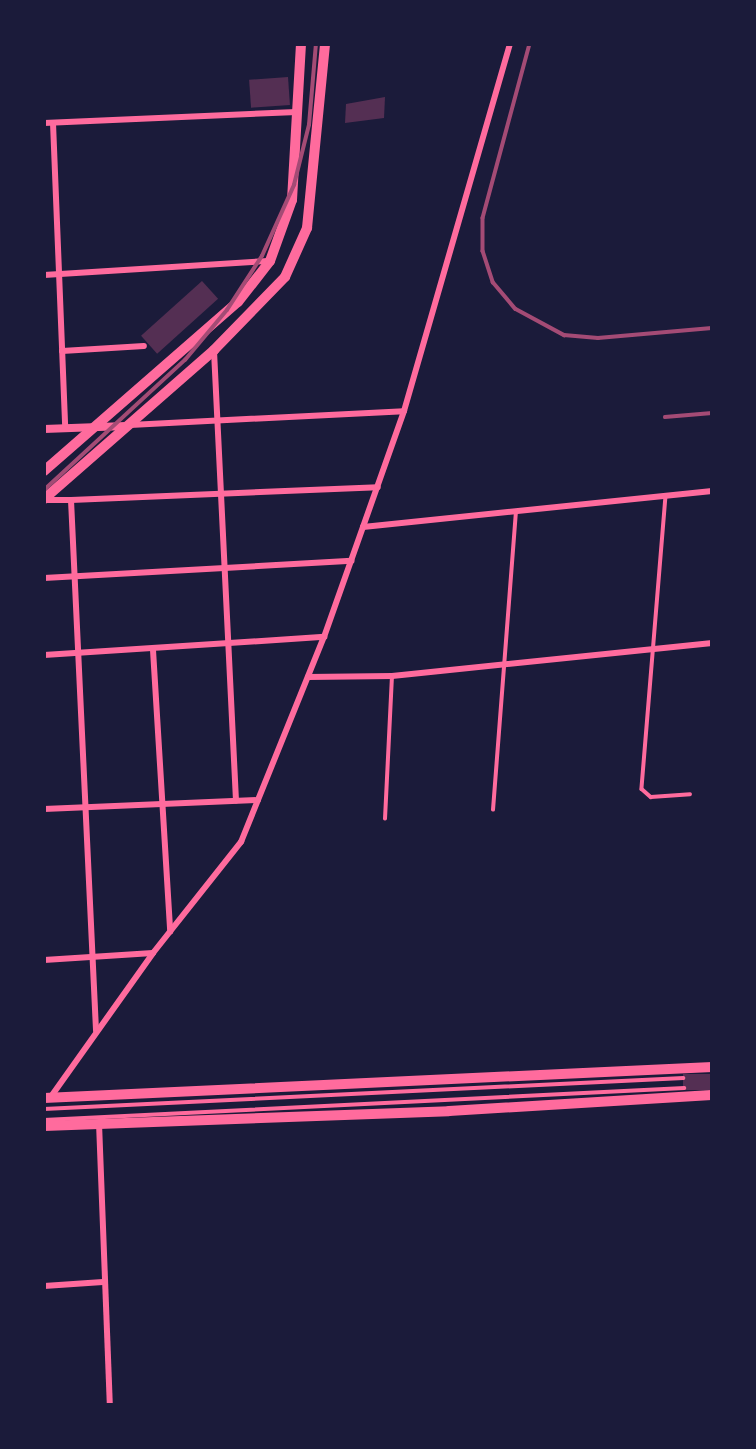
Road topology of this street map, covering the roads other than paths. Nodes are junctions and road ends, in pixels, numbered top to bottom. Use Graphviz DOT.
graph roads {
  1 [pos="300,44"];
  2 [pos="325,44"];
  3 [pos="510,44"];
  4 [pos="297,113"];
  5 [pos="44,123"];
  6 [pos="53,123"];
  7 [pos="270,261"];
  8 [pos="57,274"];
  9 [pos="44,275"];
  10 [pos="144,346"];
  11 [pos="214,350"];
  12 [pos="62,351"];
  13 [pos="404,411"];
  14 [pos="216,422"];
  15 [pos="126,426"];
  16 [pos="65,427"];
  17 [pos="92,427"];
  18 [pos="44,429"];
  19 [pos="44,471"];
  20 [pos="379,487"];
  21 [pos="712,491"];
  22 [pos="221,495"];
  23 [pos="666,495"];
  24 [pos="44,500"];
  25 [pos="71,500"];
  26 [pos="516,512"];
  27 [pos="363,527"];
  28 [pos="352,561"];
  29 [pos="226,569"];
  30 [pos="74,577"];
  31 [pos="44,578"];
  32 [pos="324,637"];
  33 [pos="712,643"];
  34 [pos="230,646"];
  35 [pos="655,648"];
  36 [pos="152,650"];
  37 [pos="78,653"];
  38 [pos="44,655"];
  39 [pos="503,665"];
  40 [pos="393,676"];
  41 [pos="308,677"];
  42 [pos="690,794"];
  43 [pos="236,800"];
  44 [pos="258,800"];
  45 [pos="161,804"];
  46 [pos="84,808"];
  47 [pos="44,809"];
  48 [pos="493,810"];
  49 [pos="385,819"];
  50 [pos="170,932"];
  51 [pos="153,953"];
  52 [pos="92,957"];
  53 [pos="44,960"];
  54 [pos="97,1031"];
  55 [pos="712,1068"];
  56 [pos="683,1078"];
  57 [pos="684,1088"];
  58 [pos="712,1095"];
  59 [pos="45,1103"];
  60 [pos="44,1120"];
  61 [pos="99,1123"];
  62 [pos="44,1126"];
  63 [pos="103,1282"];
  64 [pos="44,1286"];
  65 [pos="110,1405"];
  1 -- 4 [label="main road"];
  2 -- 11 [label="main road"];
  3 -- 13 [label="street"];
  4 -- 6 [label="street"];
  4 -- 7 [label="main road"];
  5 -- 6 [label="street"];
  6 -- 8 [label="street"];
  7 -- 8 [label="street"];
  7 -- 17 [label="main road"];
  8 -- 9 [label="street"];
  8 -- 12 [label="street"];
  10 -- 12 [label="street"];
  11 -- 14 [label="street"];
  11 -- 15 [label="main road"];
  12 -- 16 [label="street"];
  13 -- 14 [label="street"];
  13 -- 20 [label="street"];
  14 -- 15 [label="street"];
  14 -- 22 [label="street"];
  15 -- 17 [label="street"];
  15 -- 24 [label="main road"];
  16 -- 17 [label="street"];
  16 -- 18 [label="street"];
  17 -- 19 [label="main road"];
  20 -- 22 [label="street"];
  20 -- 27 [label="street"];
  21 -- 23 [label="street"];
  22 -- 25 [label="street"];
  22 -- 29 [label="street"];
  23 -- 26 [label="street"];
  23 -- 35 [label="lane"];
  24 -- 25 [label="street"];
  25 -- 30 [label="street"];
  26 -- 27 [label="street"];
  26 -- 39 [label="lane"];
  27 -- 28 [label="street"];
  28 -- 29 [label="street"];
  28 -- 32 [label="street"];
  29 -- 30 [label="street"];
  29 -- 34 [label="street"];
  30 -- 31 [label="street"];
  30 -- 37 [label="street"];
  32 -- 34 [label="street"];
  32 -- 41 [label="street"];
  33 -- 35 [label="street"];
  34 -- 36 [label="street"];
  34 -- 43 [label="street"];
  35 -- 39 [label="street"];
  35 -- 42 [label="lane"];
  36 -- 37 [label="street"];
  36 -- 45 [label="street"];
  37 -- 38 [label="street"];
  37 -- 46 [label="street"];
  39 -- 40 [label="street"];
  39 -- 48 [label="lane"];
  40 -- 41 [label="street"];
  40 -- 49 [label="lane"];
  41 -- 44 [label="street"];
  43 -- 44 [label="street"];
  43 -- 45 [label="street"];
  44 -- 50 [label="street"];
  45 -- 46 [label="street"];
  45 -- 50 [label="street"];
  46 -- 47 [label="street"];
  46 -- 52 [label="street"];
  50 -- 51 [label="street"];
  51 -- 52 [label="street"];
  51 -- 54 [label="street"];
  52 -- 53 [label="street"];
  52 -- 54 [label="street"];
  54 -- 59 [label="street"];
  55 -- 59 [label="main road"];
  56 -- 59 [label="lane"];
  57 -- 60 [label="lane"];
  58 -- 61 [label="main road"];
  61 -- 62 [label="main road"];
  61 -- 63 [label="street"];
  63 -- 64 [label="street"];
  63 -- 65 [label="street"];
}
